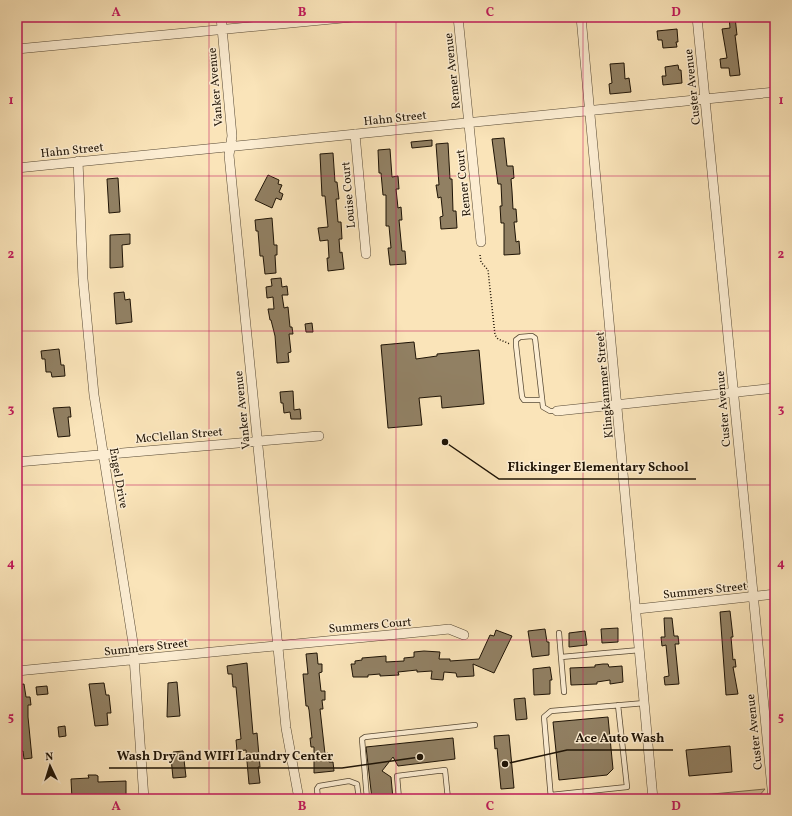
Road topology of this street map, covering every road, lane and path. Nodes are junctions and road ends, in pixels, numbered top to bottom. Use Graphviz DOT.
graph roads {
  1 [pos="221,17"];
  2 [pos="353,17"];
  3 [pos="458,17"];
  4 [pos="581,17"];
  5 [pos="697,17"];
  6 [pos="222,29"];
  7 [pos="17,49"];
  8 [pos="775,92"];
  9 [pos="705,99"];
  10 [pos="589,111"];
  11 [pos="469,123"];
  12 [pos="355,134"];
  13 [pos="230,146"];
  14 [pos="78,161"];
  15 [pos="17,168"];
  16 [pos="481,242"];
  17 [pos="366,254"];
  18 [pos="480,255"];
  19 [pos="516,345"];
  20 [pos="775,388"];
  21 [pos="734,392"];
  22 [pos="541,400"];
  23 [pos="618,404"];
  24 [pos="558,411"];
  25 [pos="319,436"];
  26 [pos="257,441"];
  27 [pos="102,454"];
  28 [pos="17,462"];
  29 [pos="775,594"];
  30 [pos="752,597"];
  31 [pos="637,609"];
  32 [pos="559,633"];
  33 [pos="464,635"];
  34 [pos="278,646"];
  35 [pos="640,650"];
  36 [pos="561,658"];
  37 [pos="135,660"];
  38 [pos="17,671"];
  39 [pos="564,692"];
  40 [pos="645,703"];
  41 [pos="618,705"];
  42 [pos="475,725"];
  43 [pos="551,797"];
  44 [pos="144,799"];
  45 [pos="298,799"];
  46 [pos="318,799"];
  47 [pos="359,799"];
  48 [pos="366,799"];
  49 [pos="399,799"];
  50 [pos="448,799"];
  51 [pos="653,799"];
  52 [pos="773,799"];
  1 -- 6 [label="street, Vanker Avenue"];
  2 -- 6 [label="street"];
  3 -- 11 [label="street, Remer Avenue"];
  4 -- 10 [label="street, Klingkammer Street"];
  5 -- 9 [label="street, Custer Avenue"];
  6 -- 7 [label="street"];
  6 -- 13 [label="street, Vanker Avenue"];
  8 -- 9 [label="street, Hahn Street"];
  9 -- 10 [label="street, Hahn Street"];
  9 -- 21 [label="street, Custer Avenue"];
  10 -- 11 [label="street, Hahn Street"];
  10 -- 23 [label="street, Klingkammer Street"];
  11 -- 12 [label="street, Hahn Street"];
  11 -- 16 [label="street, Remer Court"];
  12 -- 13 [label="street, Hahn Street"];
  12 -- 17 [label="street, Louise Court"];
  13 -- 14 [label="street, Hahn Street"];
  13 -- 26 [label="street, Vanker Avenue"];
  14 -- 15 [label="street, Hahn Street"];
  14 -- 27 [label="street, Engel Drive"];
  18 -- 19 [label="path"];
  19 -- 22 [label="lane"];
  19 -- 22 [label="lane"];
  20 -- 21 [label="street"];
  21 -- 23 [label="street"];
  21 -- 30 [label="street, Custer Avenue"];
  22 -- 24 [label="lane"];
  23 -- 24 [label="street"];
  23 -- 31 [label="street, Klingkammer Street"];
  25 -- 26 [label="street, McClellan Street"];
  26 -- 27 [label="street, McClellan Street"];
  26 -- 34 [label="street, Vanker Avenue"];
  27 -- 28 [label="street, McClellan Street"];
  27 -- 37 [label="street, Engel Drive"];
  29 -- 30 [label="street, Summers Street"];
  30 -- 31 [label="street, Summers Street"];
  30 -- 52 [label="street, Custer Avenue"];
  31 -- 35 [label="street, Klingkammer Street"];
  32 -- 36 [label="lane"];
  33 -- 34 [label="street, Summers Court"];
  34 -- 37 [label="street, Summers Street"];
  34 -- 45 [label="street, Vanker Avenue"];
  35 -- 36 [label="lane"];
  35 -- 40 [label="street, Klingkammer Street"];
  36 -- 39 [label="lane"];
  37 -- 38 [label="street, Summers Street"];
  37 -- 44 [label="street, Engel Drive"];
  40 -- 41 [label="lane"];
  40 -- 51 [label="street, Klingkammer Street"];
  41 -- 43 [label="lane"];
  41 -- 43 [label="lane"];
  42 -- 48 [label="lane"];
  46 -- 47 [label="lane"];
  49 -- 50 [label="lane"];
}
